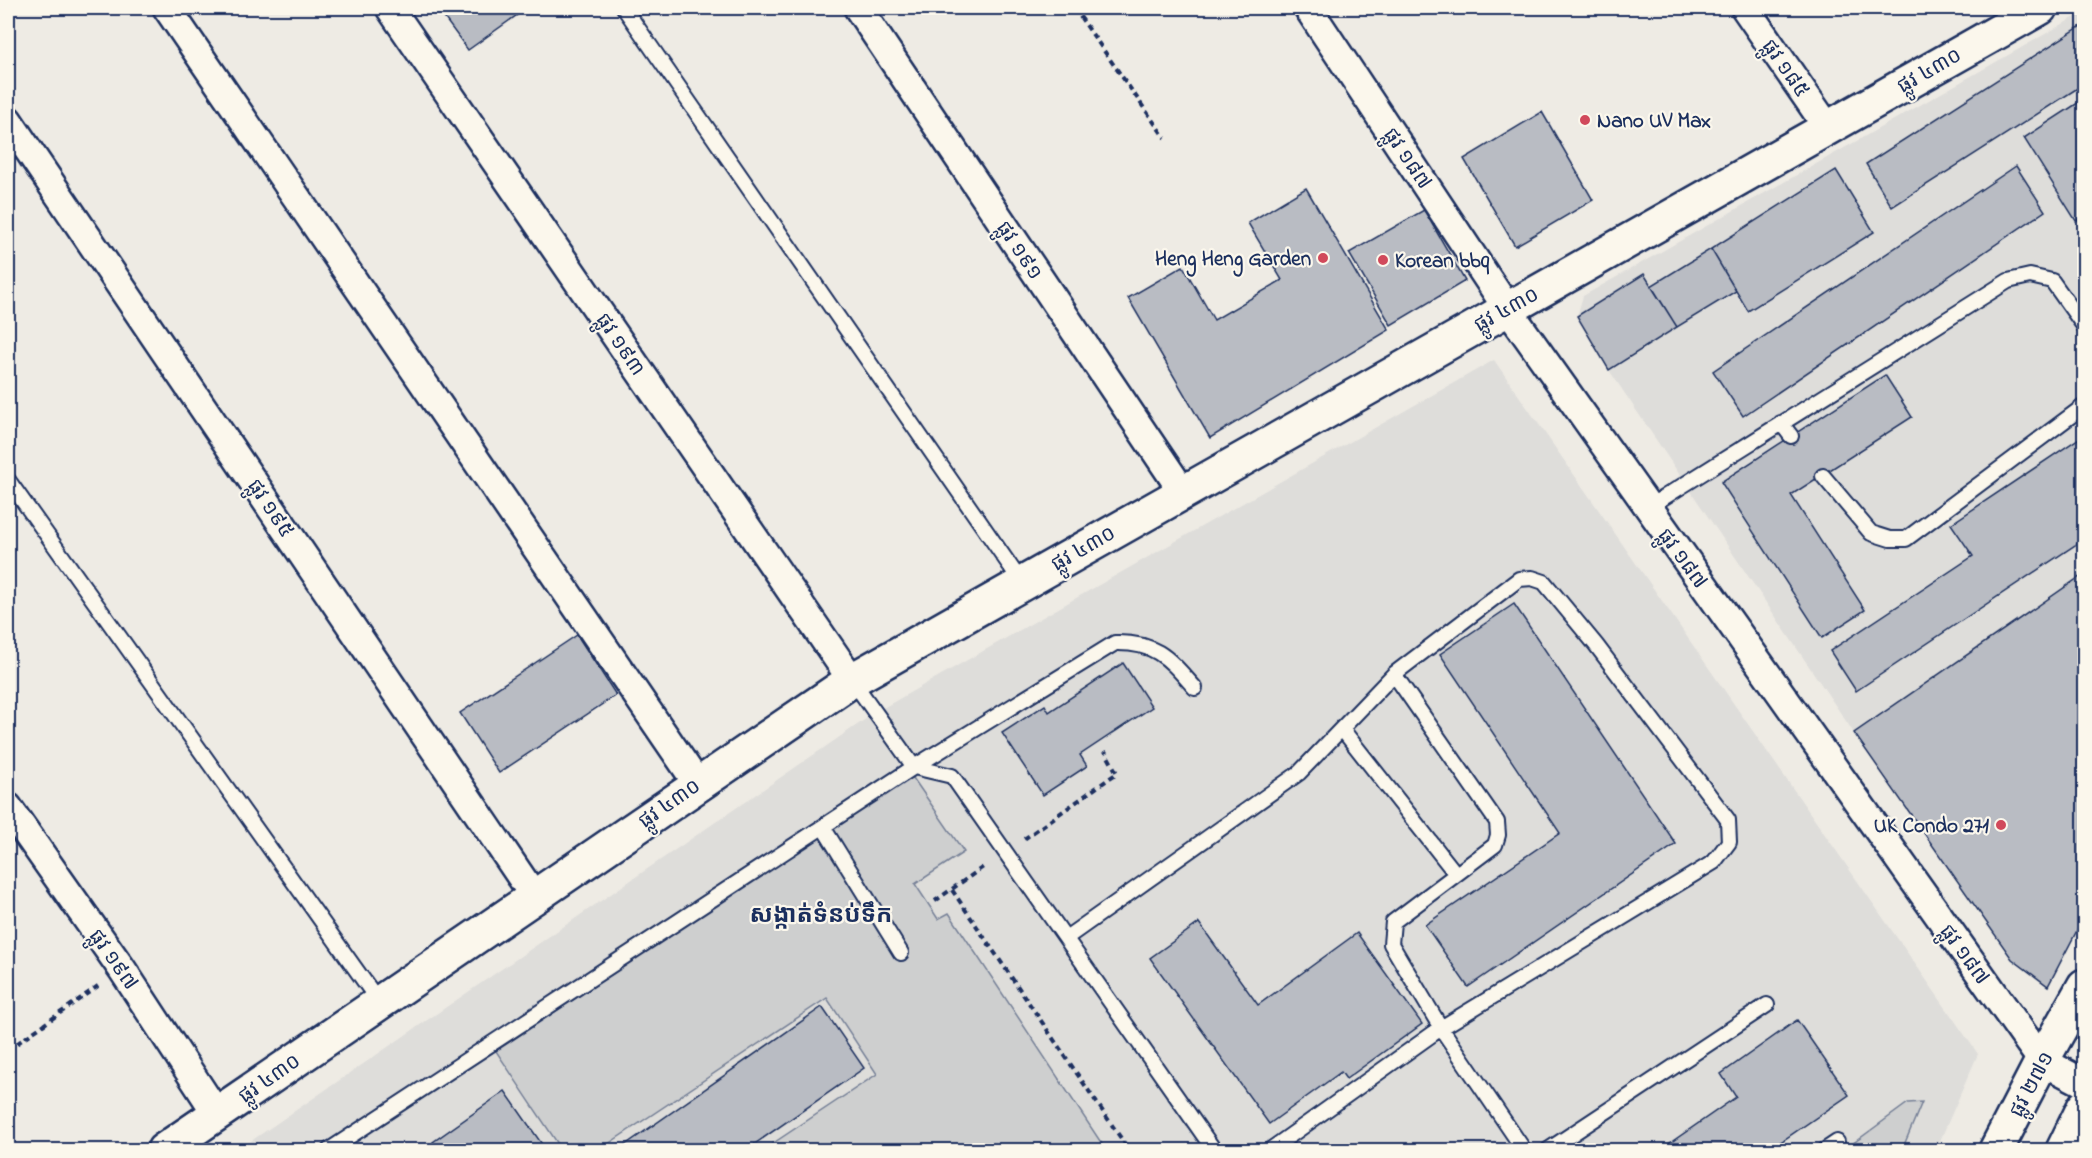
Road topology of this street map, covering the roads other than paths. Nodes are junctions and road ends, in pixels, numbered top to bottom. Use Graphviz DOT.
graph roads {
  1 [pos="167,8"];
  2 [pos="390,8"];
  3 [pos="624,8"];
  4 [pos="858,8"];
  5 [pos="1308,8"];
  6 [pos="1745,8"];
  7 [pos="2040,8"];
  8 [pos="8,120"];
  9 [pos="1828,128"];
  10 [pos="1507,308"];
  11 [pos="2085,326"];
  12 [pos="2085,406"];
  13 [pos="1781,423"];
  14 [pos="1791,436"];
  15 [pos="1822,476"];
  16 [pos="8,480"];
  17 [pos="1183,492"];
  18 [pos="1647,508"];
  19 [pos="1022,583"];
  20 [pos="1394,674"];
  21 [pos="852,680"];
  22 [pos="1195,688"];
  23 [pos="1342,729"];
  24 [pos="914,767"];
  25 [pos="697,783"];
  26 [pos="8,807"];
  27 [pos="823,827"];
  28 [pos="1456,873"];
  29 [pos="534,896"];
  30 [pos="1066,938"];
  31 [pos="901,953"];
  32 [pos="2085,986"];
  33 [pos="379,1002"];
  34 [pos="1767,1005"];
  35 [pos="1441,1028"];
  36 [pos="2042,1061"];
  37 [pos="2085,1083"];
  38 [pos="2085,1107"];
  39 [pos="217,1114"];
  40 [pos="1837,1142"];
  41 [pos="164,1150"];
  42 [pos="329,1150"];
  43 [pos="1214,1150"];
  44 [pos="1270,1150"];
  45 [pos="1524,1150"];
  46 [pos="1548,1150"];
  47 [pos="1825,1150"];
  48 [pos="1996,1150"];
  49 [pos="2063,1150"];
  1 -- 25 [label="street"];
  2 -- 21 [label="street, ផ្លូវ ១៩៣"];
  3 -- 19 [label="lane"];
  4 -- 17 [label="street, ផ្លូវ ១៩១"];
  5 -- 10 [label="street, ផ្លូវ ១៨៧"];
  6 -- 9 [label="street, ផ្លូវ ១៨៥"];
  7 -- 9 [label="street, ផ្លូវ ៤៣០"];
  8 -- 29 [label="street, ផ្លូវ ១៩៥"];
  9 -- 10 [label="street, ផ្លូវ ៤៣០"];
  10 -- 17 [label="street, ផ្លូវ ៤៣០"];
  10 -- 18 [label="street, ផ្លូវ ១៨៧"];
  11 -- 13 [label="lane"];
  12 -- 15 [label="lane"];
  13 -- 14 [label="lane"];
  13 -- 18 [label="lane"];
  16 -- 33 [label="lane"];
  17 -- 19 [label="street, ផ្លូវ ៤៣០"];
  18 -- 36 [label="street, ផ្លូវ ១៨៧"];
  19 -- 21 [label="street, ផ្លូវ ៤៣០"];
  20 -- 23 [label="lane"];
  20 -- 28 [label="lane"];
  20 -- 35 [label="lane"];
  21 -- 24 [label="lane"];
  21 -- 25 [label="street, ផ្លូវ ៤៣០"];
  22 -- 24 [label="lane"];
  23 -- 28 [label="lane"];
  23 -- 30 [label="lane"];
  24 -- 27 [label="lane"];
  24 -- 30 [label="lane"];
  25 -- 29 [label="street, ផ្លូវ ៤៣០"];
  26 -- 39 [label="street, ផ្លូវ ១៩៧"];
  27 -- 31 [label="lane"];
  27 -- 42 [label="lane"];
  28 -- 35 [label="lane"];
  29 -- 33 [label="street, ផ្លូវ ៤៣០"];
  30 -- 43 [label="lane"];
  32 -- 36 [label="street, ផ្លូវ ២៧១"];
  33 -- 39 [label="street, ផ្លូវ ៤៣០"];
  34 -- 46 [label="lane"];
  35 -- 44 [label="lane"];
  35 -- 45 [label="lane"];
  36 -- 37 [label="street, ផ្លូវ ១៨៧"];
  36 -- 48 [label="street, ផ្លូវ ២៧១"];
  38 -- 49 [label="street"];
  39 -- 41 [label="street, ផ្លូវ ៤៣០"];
  40 -- 47 [label="lane"];
}
